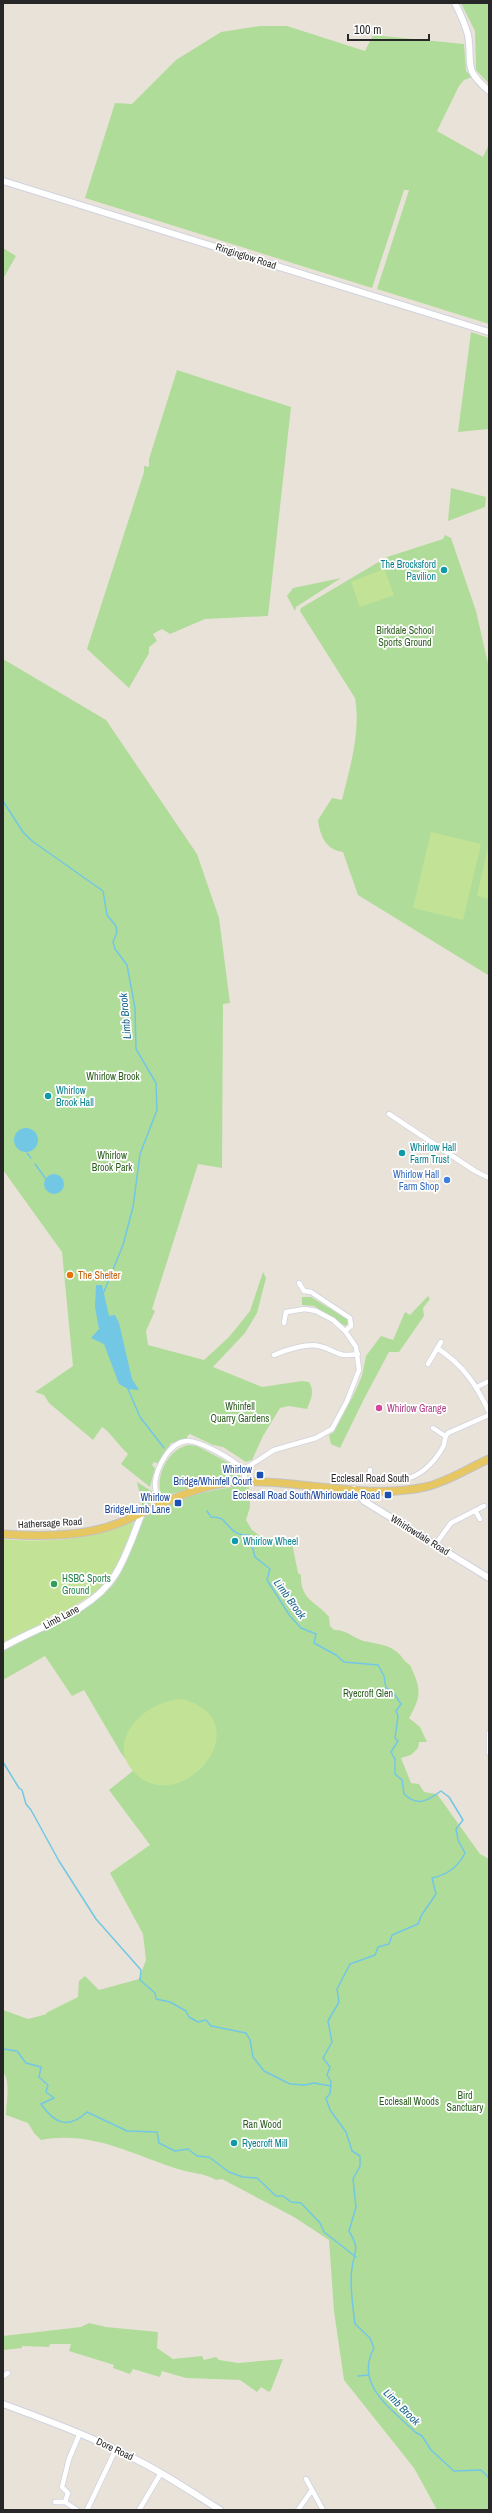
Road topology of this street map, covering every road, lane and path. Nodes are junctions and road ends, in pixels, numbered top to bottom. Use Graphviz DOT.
graph roads {
  1 [pos="455,3"];
  2 [pos="489,91"];
  3 [pos="3,180"];
  4 [pos="489,332"];
  5 [pos="389,1114"];
  6 [pos="489,1178"];
  7 [pos="300,1283"];
  8 [pos="284,1323"];
  9 [pos="345,1331"];
  10 [pos="441,1342"];
  11 [pos="437,1348"];
  12 [pos="358,1354"];
  13 [pos="274,1355"];
  14 [pos="428,1364"];
  15 [pos="489,1381"];
  16 [pos="478,1387"];
  17 [pos="489,1413"];
  18 [pos="433,1428"];
  19 [pos="445,1436"];
  20 [pos="489,1459"];
  21 [pos="243,1470"];
  22 [pos="370,1470"];
  23 [pos="370,1476"];
  24 [pos="365,1478"];
  25 [pos="245,1482"];
  26 [pos="354,1489"];
  27 [pos="160,1504"];
  28 [pos="484,1506"];
  29 [pos="142,1512"];
  30 [pos="476,1512"];
  31 [pos="480,1520"];
  32 [pos="3,1534"];
  33 [pos="435,1544"];
  34 [pos="489,1578"];
  35 [pos="3,1647"];
  36 [pos="489,1733"];
  37 [pos="489,1753"];
  38 [pos="3,2404"];
  39 [pos="80,2433"];
  40 [pos="116,2449"];
  41 [pos="161,2473"];
  42 [pos="306,2479"];
  43 [pos="312,2490"];
  44 [pos="55,2502"];
  45 [pos="65,2502"];
  46 [pos="77,2510"];
  47 [pos="87,2510"];
  48 [pos="139,2510"];
  49 [pos="220,2510"];
  50 [pos="298,2510"];
  51 [pos="323,2510"];
  1 -- 2 [label="street"];
  3 -- 4 [label="street, Ringinglow Road"];
  5 -- 6 [label="street"];
  7 -- 9 [label="street"];
  8 -- 9 [label="street"];
  9 -- 12 [label="street"];
  10 -- 11 [label="street"];
  11 -- 14 [label="street"];
  11 -- 16 [label="street"];
  12 -- 13 [label="street"];
  12 -- 21 [label="street"];
  15 -- 16 [label="street"];
  16 -- 17 [label="street"];
  17 -- 19 [label="street"];
  18 -- 19 [label="street"];
  19 -- 23 [label="street"];
  20 -- 26 [label="main road, Ecclesall Road South"];
  21 -- 25 [label="street"];
  21 -- 27 [label="street"];
  22 -- 23 [label="street"];
  23 -- 24 [label="street"];
  25 -- 26 [label="main road, Ecclesall Road South"];
  25 -- 27 [label="main road, Ecclesall Road South"];
  26 -- 33 [label="street, Whirlowdale Road"];
  27 -- 29 [label="main road, Ecclesall Road South"];
  28 -- 30 [label="street"];
  29 -- 32 [label="main road, Hathersage Road"];
  29 -- 35 [label="street, Limb Lane"];
  30 -- 31 [label="street"];
  30 -- 33 [label="street"];
  33 -- 34 [label="street, Whirlowdale Road"];
  36 -- 37 [label="street"];
  38 -- 39 [label="street, Dore Road"];
  39 -- 40 [label="street, Dore Road"];
  39 -- 45 [label="street"];
  40 -- 41 [label="street, Dore Road"];
  40 -- 47 [label="street"];
  41 -- 48 [label="street"];
  41 -- 49 [label="street, Dore Road"];
  42 -- 43 [label="street"];
  43 -- 50 [label="street"];
  43 -- 51 [label="street"];
  44 -- 45 [label="street"];
  45 -- 46 [label="street"];
}
